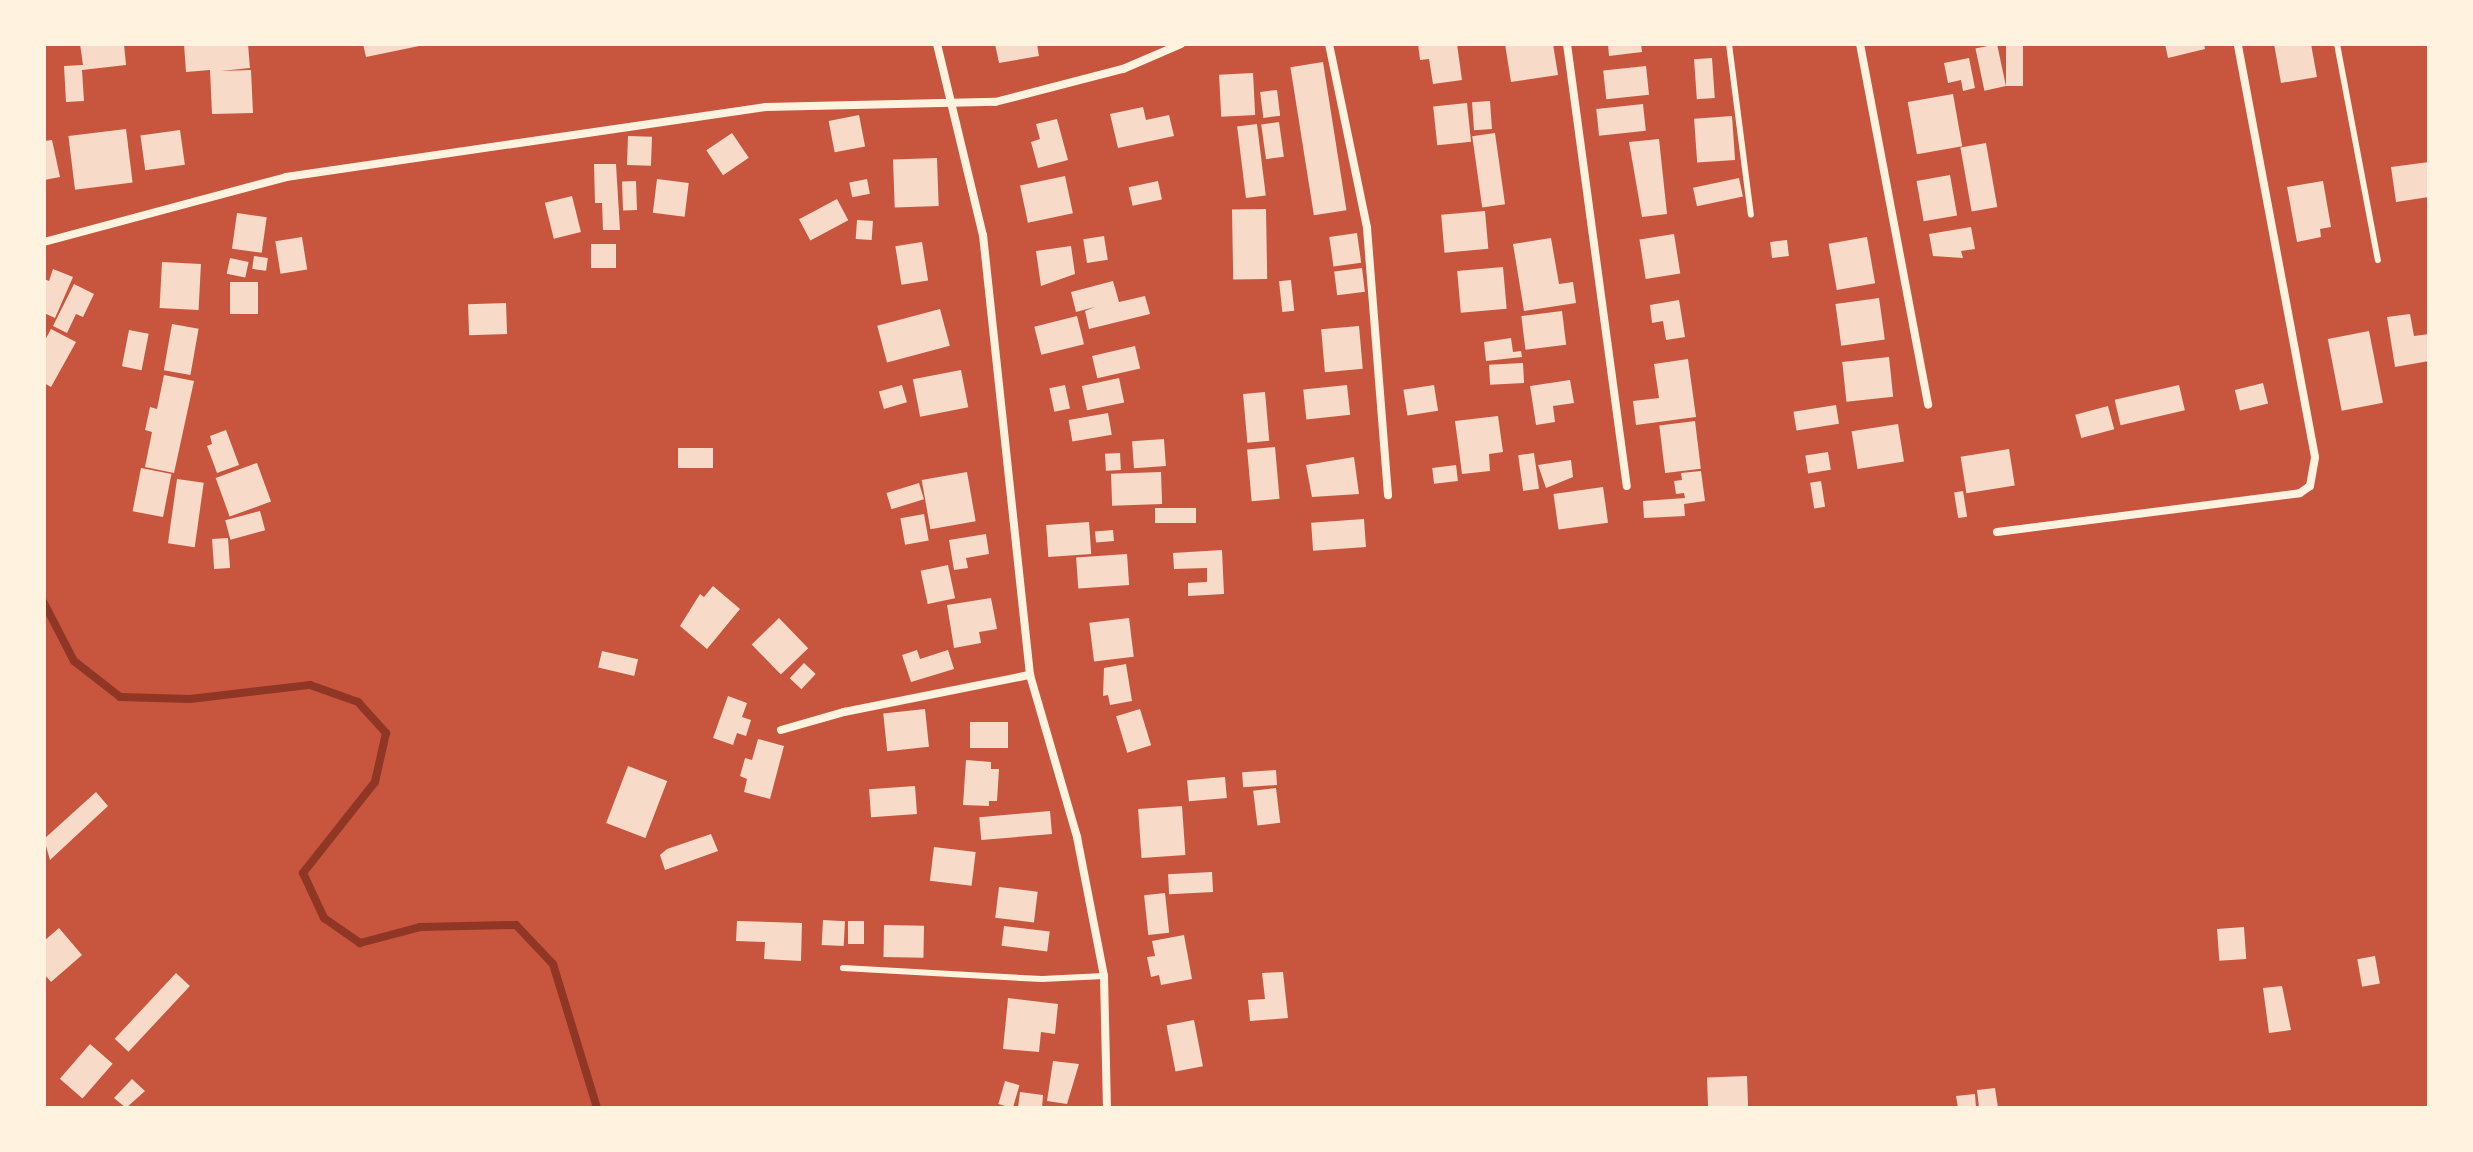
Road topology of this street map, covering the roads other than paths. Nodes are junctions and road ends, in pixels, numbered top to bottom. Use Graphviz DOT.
graph roads {
  1 [pos="937,44"];
  2 [pos="1181,44"];
  3 [pos="1329,44"];
  4 [pos="1567,44"];
  5 [pos="1729,44"];
  6 [pos="1860,44"];
  7 [pos="2238,44"];
  8 [pos="2337,44"];
  9 [pos="946,101"];
  10 [pos="1751,215"];
  11 [pos="44,242"];
  12 [pos="2378,260"];
  13 [pos="1928,405"];
  14 [pos="1627,486"];
  15 [pos="1388,495"];
  16 [pos="1997,532"];
  17 [pos="1030,675"];
  18 [pos="781,730"];
  19 [pos="843,968"];
  20 [pos="1104,976"];
  21 [pos="1107,1108"];
  1 -- 9 [label="street"];
  2 -- 9 [label="street"];
  3 -- 15 [label="street"];
  4 -- 14 [label="street"];
  5 -- 10 [label="lane"];
  6 -- 13 [label="street"];
  7 -- 16 [label="street"];
  8 -- 12 [label="lane"];
  9 -- 11 [label="street"];
  9 -- 17 [label="street"];
  17 -- 18 [label="street"];
  17 -- 20 [label="street"];
  19 -- 20 [label="lane"];
  20 -- 21 [label="street"];
}
